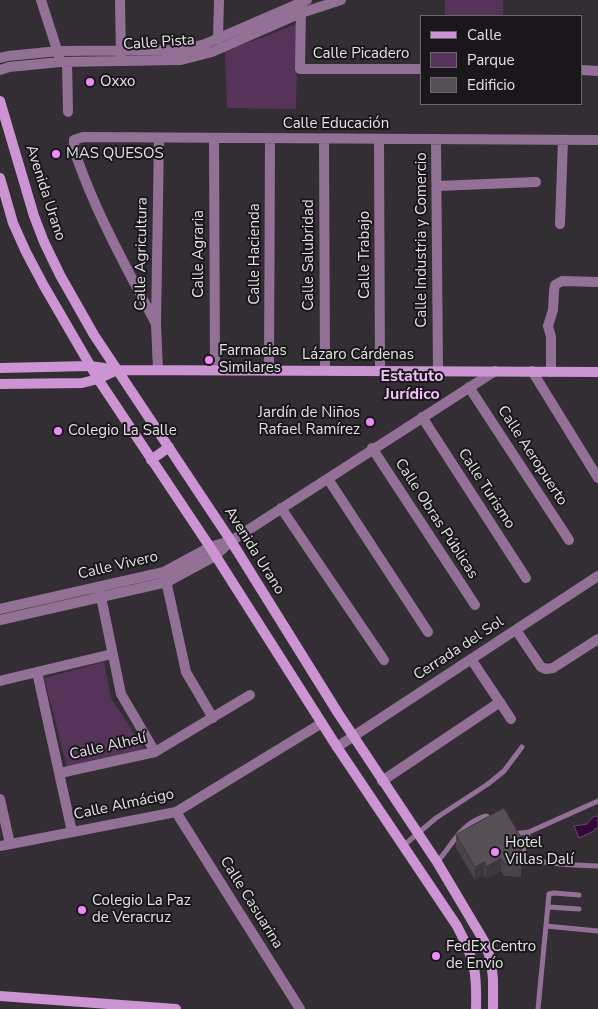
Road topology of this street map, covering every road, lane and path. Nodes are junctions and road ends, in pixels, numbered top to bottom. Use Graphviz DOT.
graph roads {
  1 [pos="41,0"];
  2 [pos="120,0"];
  3 [pos="219,0"];
  4 [pos="341,0"];
  5 [pos="303,1"];
  6 [pos="301,13"];
  7 [pos="218,39"];
  8 [pos="59,51"];
  9 [pos="121,56"];
  10 [pos="0,58"];
  11 [pos="63,62"];
  12 [pos="0,70"];
  13 [pos="420,70"];
  14 [pos="583,70"];
  15 [pos="598,71"];
  16 [pos="0,101"];
  17 [pos="68,112"];
  18 [pos="159,138"];
  19 [pos="214,138"];
  20 [pos="270,139"];
  21 [pos="324,139"];
  22 [pos="380,139"];
  23 [pos="436,139"];
  24 [pos="562,140"];
  25 [pos="598,140"];
  26 [pos="0,178"];
  27 [pos="536,182"];
  28 [pos="437,186"];
  29 [pos="560,224"];
  30 [pos="598,282"];
  31 [pos="156,324"];
  32 [pos="90,366"];
  33 [pos="0,368"];
  34 [pos="118,370"];
  35 [pos="158,370"];
  36 [pos="215,370"];
  37 [pos="269,370"];
  38 [pos="325,370"];
  39 [pos="380,371"];
  40 [pos="438,371"];
  41 [pos="495,371"];
  42 [pos="532,371"];
  43 [pos="551,372"];
  44 [pos="598,372"];
  45 [pos="98,379"];
  46 [pos="0,384"];
  47 [pos="469,387"];
  48 [pos="422,418"];
  49 [pos="170,447"];
  50 [pos="372,448"];
  51 [pos="151,460"];
  52 [pos="328,478"];
  53 [pos="598,478"];
  54 [pos="281,508"];
  55 [pos="569,540"];
  56 [pos="231,541"];
  57 [pos="210,547"];
  58 [pos="216,556"];
  59 [pos="598,576"];
  60 [pos="166,577"];
  61 [pos="526,578"];
  62 [pos="100,592"];
  63 [pos="38,605"];
  64 [pos="475,605"];
  65 [pos="0,608"];
  66 [pos="0,620"];
  67 [pos="516,630"];
  68 [pos="428,632"];
  69 [pos="598,640"];
  70 [pos="112,654"];
  71 [pos="471,659"];
  72 [pos="384,660"];
  73 [pos="37,672"];
  74 [pos="0,681"];
  75 [pos="250,695"];
  76 [pos="500,702"];
  77 [pos="213,718"];
  78 [pos="511,719"];
  79 [pos="322,723"];
  80 [pos="353,737"];
  81 [pos="337,747"];
  82 [pos="522,747"];
  83 [pos="155,752"];
  84 [pos="60,773"];
  85 [pos="382,781"];
  86 [pos="0,799"];
  87 [pos="598,801"];
  88 [pos="176,812"];
  89 [pos="499,825"];
  90 [pos="505,831"];
  91 [pos="72,832"];
  92 [pos="529,832"];
  93 [pos="417,834"];
  94 [pos="5,845"];
  95 [pos="403,846"];
  96 [pos="437,862"];
  97 [pos="598,866"];
  98 [pos="444,873"];
  99 [pos="428,883"];
  100 [pos="579,895"];
  101 [pos="548,907"];
  102 [pos="579,910"];
  103 [pos="546,926"];
  104 [pos="598,931"];
  105 [pos="0,996"];
  106 [pos="176,1009"];
  107 [pos="300,1009"];
  108 [pos="476,1009"];
  109 [pos="493,1009"];
  110 [pos="538,1009"];
  1 -- 8 [label="street"];
  2 -- 9 [label="street"];
  3 -- 7 [label="street"];
  4 -- 6 [label="street, Calle Pista"];
  5 -- 6 [label="street"];
  5 -- 7 [label="street, Calle Pista"];
  6 -- 9 [label="street, Calle Pista"];
  6 -- 13 [label="street, Calle Picadero"];
  7 -- 9 [label="street, Calle Pista"];
  8 -- 9 [label="street, Calle Pista"];
  8 -- 10 [label="street, Calle Pista"];
  8 -- 11 [label="street"];
  9 -- 11 [label="street, Calle Pista"];
  11 -- 12 [label="street, Calle Pista"];
  11 -- 17 [label="street"];
  14 -- 15 [label="street"];
  16 -- 34 [label="main road, Avenida Urano"];
  18 -- 19 [label="street, Calle Educación"];
  18 -- 31 [label="street, Calle Agricultura"];
  18 -- 31 [label="street, Calle Educación"];
  19 -- 20 [label="street, Calle Educación"];
  19 -- 36 [label="street, Calle Agraria"];
  20 -- 21 [label="street, Calle Educación"];
  20 -- 37 [label="street, Calle Hacienda"];
  21 -- 22 [label="street, Calle Educación"];
  21 -- 38 [label="street, Calle Salubridad"];
  22 -- 23 [label="street, Calle Educación"];
  22 -- 39 [label="street, Calle Trabajo"];
  23 -- 24 [label="street, Calle Educación"];
  23 -- 28 [label="street, Calle Industria y Comercio"];
  24 -- 25 [label="street, Calle Educación"];
  24 -- 29 [label="street"];
  26 -- 32 [label="main road"];
  27 -- 28 [label="street"];
  28 -- 40 [label="street, Calle Industria y Comercio"];
  30 -- 43 [label="street"];
  31 -- 35 [label="street, Calle Agricultura"];
  32 -- 33 [label="main road, Lázaro Cárdenas"];
  32 -- 34 [label="main road, Lázaro Cárdenas"];
  32 -- 45 [label="main road"];
  34 -- 35 [label="main road, Lázaro Cárdenas"];
  34 -- 45 [label="main road"];
  34 -- 49 [label="main road, Avenida Urano"];
  35 -- 36 [label="main road, Lázaro Cárdenas"];
  36 -- 37 [label="main road, Lázaro Cárdenas"];
  37 -- 38 [label="main road, Lázaro Cárdenas"];
  38 -- 39 [label="main road, Lázaro Cárdenas"];
  39 -- 40 [label="main road, Lázaro Cárdenas"];
  40 -- 41 [label="main road, Lázaro Cárdenas"];
  41 -- 42 [label="main road, Lázaro Cárdenas"];
  41 -- 47 [label="street"];
  42 -- 43 [label="main road, Lázaro Cárdenas"];
  42 -- 53 [label="street"];
  43 -- 44 [label="main road, Lázaro Cárdenas"];
  45 -- 46 [label="main road"];
  45 -- 51 [label="main road"];
  47 -- 48 [label="street"];
  47 -- 55 [label="street, Calle Aeropuerto"];
  48 -- 50 [label="street"];
  48 -- 61 [label="street, Calle Turismo"];
  49 -- 51 [label="main road"];
  49 -- 56 [label="main road, Avenida Urano"];
  50 -- 52 [label="street"];
  50 -- 64 [label="street, Calle Obras Públicas"];
  51 -- 57 [label="main road"];
  52 -- 54 [label="street"];
  52 -- 68 [label="street"];
  54 -- 56 [label="street"];
  54 -- 72 [label="street"];
  56 -- 57 [label="street, Calle Vivero"];
  56 -- 58 [label="street, Calle Vivero"];
  56 -- 80 [label="main road, Avenida Urano"];
  57 -- 58 [label="main road"];
  57 -- 60 [label="street, Calle Vivero"];
  58 -- 60 [label="street, Calle Vivero"];
  58 -- 79 [label="main road"];
  59 -- 67 [label="street, Cerrada del Sol"];
  60 -- 62 [label="street, Calle Vivero"];
  60 -- 77 [label="street"];
  62 -- 63 [label="street, Calle Vivero"];
  62 -- 70 [label="street"];
  63 -- 65 [label="street, Calle Vivero"];
  63 -- 66 [label="street, Calle Vivero"];
  67 -- 69 [label="street"];
  67 -- 71 [label="street, Cerrada del Sol"];
  70 -- 73 [label="street"];
  70 -- 83 [label="street"];
  71 -- 76 [label="street"];
  71 -- 80 [label="street, Cerrada del Sol"];
  73 -- 74 [label="street"];
  73 -- 84 [label="street"];
  75 -- 77 [label="street, Calle Alhelí"];
  76 -- 78 [label="street"];
  76 -- 85 [label="street"];
  77 -- 83 [label="street, Calle Alhelí"];
  79 -- 81 [label="main road"];
  79 -- 88 [label="street, Calle Almácigo"];
  80 -- 81 [label="street, Cerrada del Sol"];
  80 -- 85 [label="main road, Avenida Urano"];
  81 -- 95 [label="main road"];
  82 -- 93 [label="lane"];
  83 -- 84 [label="street, Calle Alhelí"];
  84 -- 91 [label="street"];
  85 -- 93 [label="main road, Avenida Urano"];
  86 -- 94 [label="street"];
  87 -- 92 [label="lane"];
  88 -- 91 [label="street, Calle Almácigo"];
  88 -- 107 [label="street, Calle Casuarina"];
  89 -- 96 [label="lane"];
  90 -- 92 [label="lane"];
  91 -- 94 [label="street, Calle Almácigo"];
  92 -- 97 [label="lane"];
  93 -- 95 [label="lane"];
  93 -- 96 [label="main road, Avenida Urano"];
  95 -- 99 [label="main road"];
  96 -- 98 [label="main road, Avenida Urano"];
  98 -- 99 [label="main road"];
  98 -- 109 [label="main road, Avenida Urano"];
  99 -- 108 [label="main road"];
  100 -- 101 [label="lane"];
  101 -- 102 [label="lane"];
  101 -- 103 [label="lane"];
  103 -- 104 [label="lane"];
  103 -- 110 [label="lane"];
  105 -- 106 [label="main road"];
}
